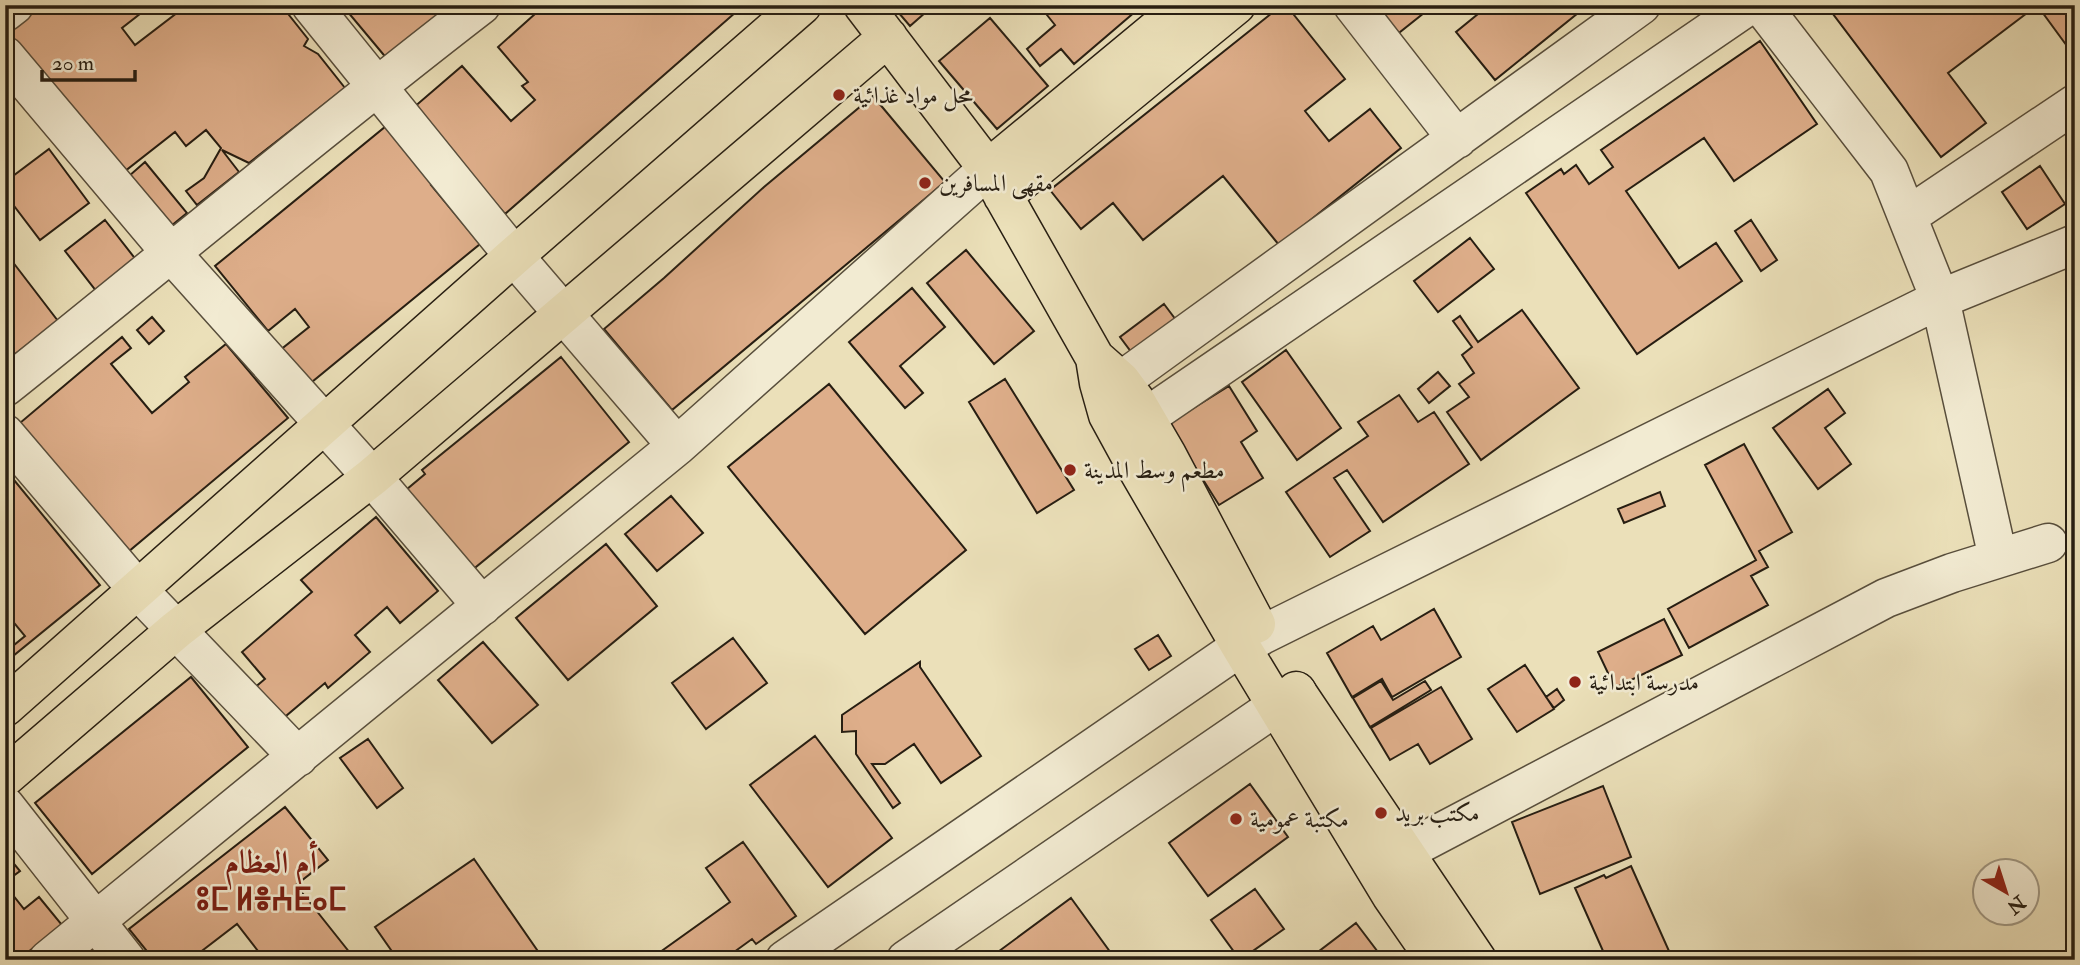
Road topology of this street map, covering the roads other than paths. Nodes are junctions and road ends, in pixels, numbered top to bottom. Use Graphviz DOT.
graph roads {
  1 [pos="14,5"];
  2 [pos="311,5"];
  3 [pos="481,5"];
  4 [pos="803,5"];
  5 [pos="863,5"];
  6 [pos="1186,5"];
  7 [pos="1236,5"];
  8 [pos="1353,5"];
  9 [pos="1641,5"];
  10 [pos="1749,5"];
  11 [pos="1761,5"];
  12 [pos="5,12"];
  13 [pos="888,37"];
  14 [pos="5,56"];
  15 [pos="378,85"];
  16 [pos="2075,104"];
  17 [pos="1457,138"];
  18 [pos="1509,168"];
  19 [pos="995,182"];
  20 [pos="1465,198"];
  21 [pos="1908,216"];
  22 [pos="2075,244"];
  23 [pos="172,254"];
  24 [pos="513,256"];
  25 [pos="1940,299"];
  26 [pos="564,314"];
  27 [pos="1108,369"];
  28 [pos="5,387"];
  29 [pos="1145,418"];
  30 [pos="324,424"];
  31 [pos="5,434"];
  32 [pos="677,446"];
  33 [pos="372,477"];
  34 [pos="2048,543"];
  35 [pos="1998,558"];
  36 [pos="138,590"];
  37 [pos="482,606"];
  38 [pos="176,630"];
  39 [pos="1252,641"];
  40 [pos="1286,698"];
  41 [pos="5,707"];
  42 [pos="298,757"];
  43 [pos="5,777"];
  44 [pos="5,806"];
  45 [pos="1404,852"];
  46 [pos="96,923"];
  47 [pos="48,960"];
  48 [pos="126,960"];
  49 [pos="785,960"];
  50 [pos="906,960"];
  51 [pos="1436,960"];
  52 [pos="1477,960"];
  1 -- 12 [label="street"];
  2 -- 15 [label="street"];
  3 -- 15 [label="street"];
  4 -- 24 [label="main road"];
  5 -- 13 [label="main road"];
  6 -- 19 [label="main road"];
  7 -- 19 [label="main road"];
  8 -- 17 [label="street"];
  9 -- 17 [label="street"];
  10 -- 18 [label="street"];
  11 -- 21 [label="street"];
  13 -- 19 [label="main road"];
  13 -- 26 [label="main road"];
  14 -- 23 [label="street"];
  15 -- 23 [label="street"];
  15 -- 24 [label="street"];
  16 -- 21 [label="street"];
  17 -- 18 [label="street"];
  17 -- 20 [label="street"];
  17 -- 27 [label="street"];
  18 -- 20 [label="street"];
  19 -- 27 [label="main road"];
  19 -- 32 [label="street"];
  20 -- 29 [label="street"];
  21 -- 25 [label="street"];
  22 -- 25 [label="street"];
  23 -- 28 [label="street"];
  23 -- 30 [label="street"];
  24 -- 26 [label="street"];
  24 -- 30 [label="main road"];
  25 -- 35 [label="street"];
  25 -- 39 [label="street"];
  26 -- 32 [label="street"];
  26 -- 33 [label="main road"];
  27 -- 29 [label="main road"];
  27 -- 39 [label="main road"];
  29 -- 39 [label="main road"];
  30 -- 33 [label="street"];
  30 -- 36 [label="main road"];
  31 -- 36 [label="street"];
  32 -- 37 [label="street"];
  33 -- 37 [label="street"];
  33 -- 38 [label="main road"];
  34 -- 35 [label="street"];
  35 -- 45 [label="street"];
  36 -- 38 [label="street"];
  36 -- 41 [label="main road"];
  37 -- 42 [label="street"];
  38 -- 42 [label="street"];
  38 -- 43 [label="main road"];
  39 -- 40 [label="main road"];
  39 -- 49 [label="street"];
  40 -- 45 [label="main road"];
  40 -- 50 [label="street"];
  40 -- 51 [label="main road"];
  42 -- 46 [label="street"];
  44 -- 46 [label="street"];
  45 -- 52 [label="main road"];
  46 -- 47 [label="street"];
  46 -- 48 [label="street"];
}
